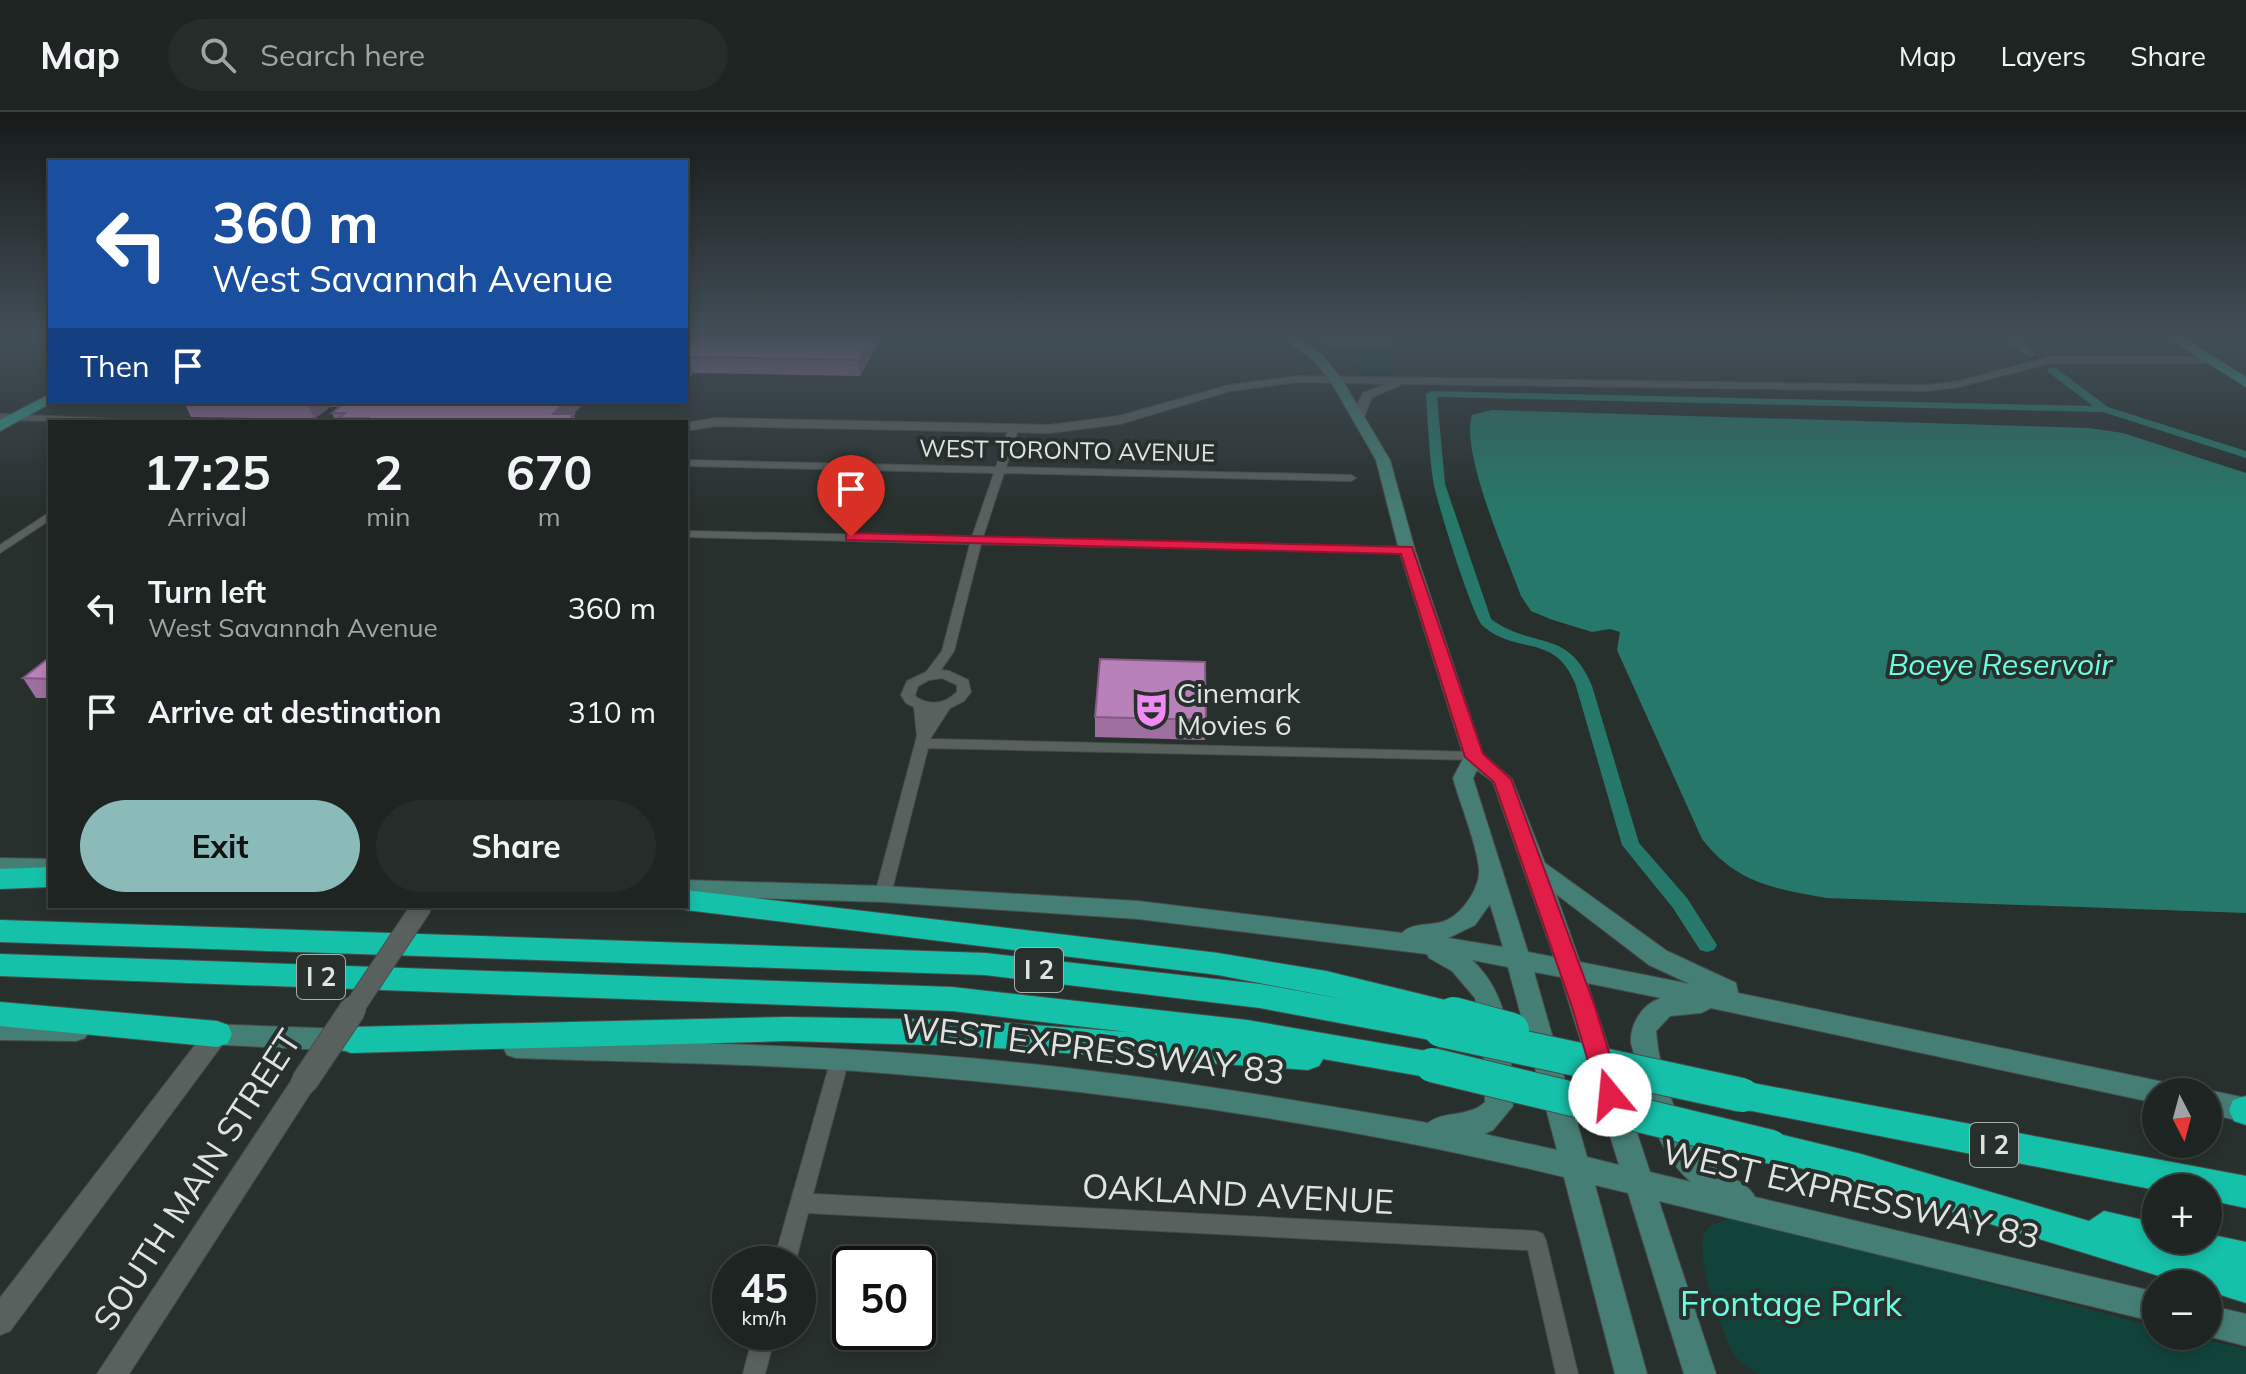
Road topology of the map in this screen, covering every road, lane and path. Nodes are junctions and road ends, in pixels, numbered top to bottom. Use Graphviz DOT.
graph roads {
  1 [pos="1208,394"];
  2 [pos="1344,394"];
  3 [pos="1370,394"];
  4 [pos="48,399"];
  5 [pos="8,417"];
  6 [pos="1358,417"];
  7 [pos="78,420"];
  8 [pos="0,426"];
  9 [pos="688,427"];
  10 [pos="1013,430"];
  11 [pos="688,463"];
  12 [pos="1000,470"];
  13 [pos="1351,478"];
  14 [pos="48,516"];
  15 [pos="688,534"];
  16 [pos="977,539"];
  17 [pos="0,550"];
  18 [pos="1407,550"];
  19 [pos="948,651"];
  20 [pos="930,676"];
  21 [pos="954,677"];
  22 [pos="921,705"];
  23 [pos="945,706"];
  24 [pos="923,740"];
  25 [pos="1474,757"];
  26 [pos="0,866"];
  27 [pos="48,867"];
  28 [pos="1535,867"];
  29 [pos="1492,868"];
  30 [pos="48,877"];
  31 [pos="0,879"];
  32 [pos="688,888"];
  33 [pos="883,894"];
  34 [pos="688,900"];
  35 [pos="421,908"];
  36 [pos="0,931"];
  37 [pos="1368,937"];
  38 [pos="1406,941"];
  39 [pos="1519,958"];
  40 [pos="0,965"];
  41 [pos="1569,968"];
  42 [pos="1737,1002"];
  43 [pos="1779,1011"];
  44 [pos="0,1014"];
  45 [pos="1447,1022"];
  46 [pos="0,1030"];
  47 [pos="217,1034"];
  48 [pos="351,1040"];
  49 [pos="840,1059"];
  50 [pos="1432,1065"];
  51 [pos="2142,1088"];
  52 [pos="2222,1105"];
  53 [pos="2246,1110"];
  54 [pos="1399,1129"];
  55 [pos="1573,1167"];
  56 [pos="1861,1169"];
  57 [pos="1636,1182"];
  58 [pos="2246,1192"];
  59 [pos="801,1203"];
  60 [pos="1774,1214"];
  61 [pos="2142,1237"];
  62 [pos="789,1246"];
  63 [pos="2222,1254"];
  64 [pos="2246,1259"];
  65 [pos="2246,1285"];
  66 [pos="2142,1304"];
  67 [pos="0,1321"];
  68 [pos="2222,1324"];
  69 [pos="2246,1330"];
  70 [pos="760,1350"];
  71 [pos="112,1374"];
  72 [pos="754,1374"];
  73 [pos="1567,1374"];
  74 [pos="1631,1374"];
  75 [pos="1700,1374"];
  1 -- 10 [label="street"];
  2 -- 6 [label="main road"];
  3 -- 6 [label="street"];
  4 -- 5 [label="main road"];
  5 -- 7 [label="street"];
  5 -- 8 [label="main road"];
  6 -- 18 [label="main road"];
  9 -- 10 [label="street"];
  10 -- 12 [label="street"];
  11 -- 12 [label="street, WEST TORONTO AVENUE"];
  12 -- 13 [label="street, WEST TORONTO AVENUE"];
  12 -- 16 [label="street"];
  14 -- 17 [label="street"];
  15 -- 16 [label="street"];
  16 -- 18 [label="street"];
  16 -- 19 [label="street"];
  18 -- 25 [label="main road"];
  19 -- 20 [label="street"];
  19 -- 21 [label="street"];
  20 -- 21 [label="street"];
  20 -- 22 [label="street"];
  21 -- 23 [label="street"];
  22 -- 23 [label="street"];
  22 -- 24 [label="street"];
  23 -- 24 [label="street"];
  24 -- 25 [label="street"];
  24 -- 33 [label="street"];
  25 -- 28 [label="main road"];
  25 -- 29 [label="main road"];
  26 -- 27 [label="main road"];
  28 -- 41 [label="main road"];
  28 -- 43 [label="main road"];
  29 -- 37 [label="main road"];
  29 -- 39 [label="main road"];
  30 -- 31 [label="highway"];
  32 -- 33 [label="main road"];
  33 -- 37 [label="main road"];
  34 -- 45 [label="highway"];
  35 -- 71 [label="street, SOUTH MAIN STREET, bridge"];
  36 -- 45 [label="highway, I 2"];
  37 -- 38 [label="main road"];
  38 -- 39 [label="main road"];
  38 -- 54 [label="main road"];
  39 -- 41 [label="main road"];
  39 -- 55 [label="main road"];
  40 -- 50 [label="highway, I 2"];
  41 -- 42 [label="main road"];
  41 -- 57 [label="main road"];
  42 -- 43 [label="main road"];
  42 -- 60 [label="main road"];
  43 -- 51 [label="main road"];
  44 -- 47 [label="highway"];
  45 -- 58 [label="highway, I 2, bridge"];
  46 -- 47 [label="main road, WEST EXPRESSWAY 83"];
  47 -- 48 [label="main road, WEST EXPRESSWAY 83"];
  47 -- 67 [label="street, SOUTH MAIN STREET"];
  48 -- 49 [label="main road, WEST EXPRESSWAY 83"];
  48 -- 50 [label="highway"];
  49 -- 54 [label="main road, WEST EXPRESSWAY 83"];
  49 -- 59 [label="street"];
  50 -- 56 [label="highway, I 2, bridge"];
  52 -- 53 [label="main road"];
  54 -- 55 [label="main road, WEST EXPRESSWAY 83"];
  55 -- 57 [label="main road, WEST EXPRESSWAY 83"];
  55 -- 74 [label="main road"];
  56 -- 61 [label="highway, I 2"];
  56 -- 65 [label="highway"];
  57 -- 60 [label="main road, WEST EXPRESSWAY 83"];
  57 -- 75 [label="main road"];
  59 -- 62 [label="street"];
  59 -- 73 [label="street, OAKLAND AVENUE"];
  60 -- 66 [label="main road, WEST EXPRESSWAY 83"];
  63 -- 64 [label="highway, I 2"];
  68 -- 69 [label="main road"];
  70 -- 72 [label="street"];
}
